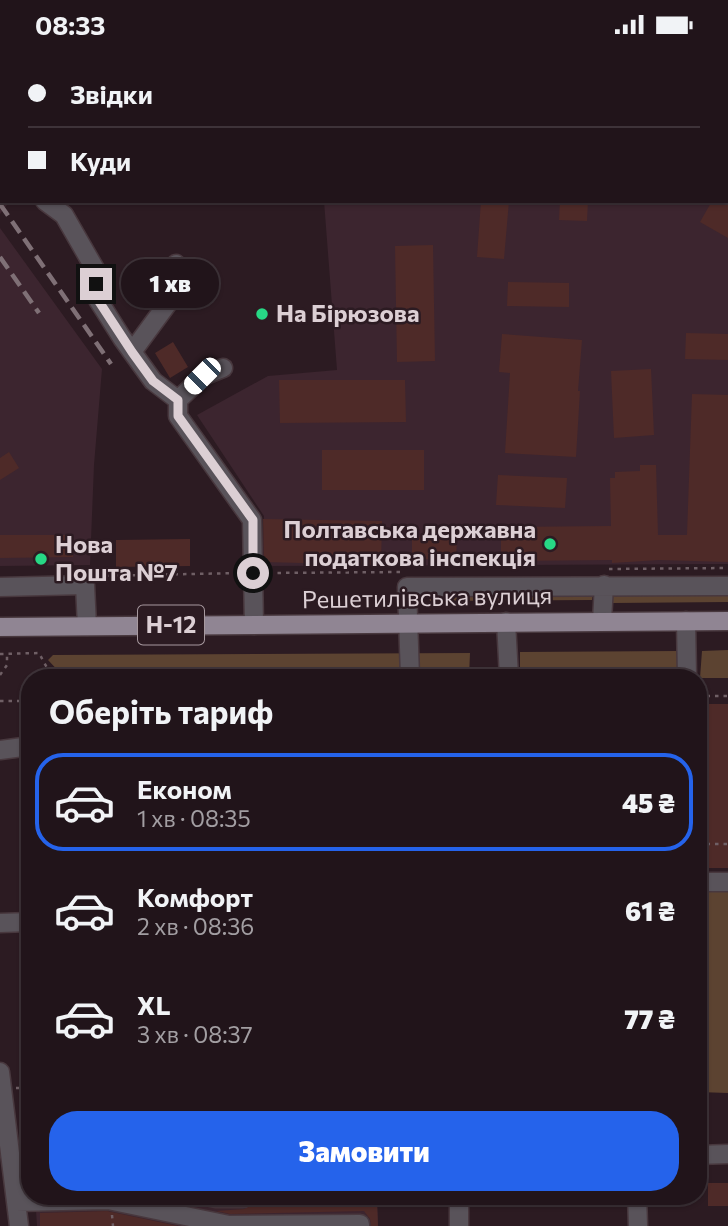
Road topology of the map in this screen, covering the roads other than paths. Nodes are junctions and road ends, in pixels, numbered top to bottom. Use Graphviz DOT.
graph roads {
  1 [pos="48,203"];
  2 [pos="176,264"];
  3 [pos="132,352"];
  4 [pos="223,368"];
  5 [pos="178,400"];
  6 [pos="604,585"];
  7 [pos="728,586"];
  8 [pos="0,587"];
  9 [pos="602,621"];
  10 [pos="686,621"];
  11 [pos="728,621"];
  12 [pos="506,622"];
  13 [pos="409,623"];
  14 [pos="254,625"];
  15 [pos="88,626"];
  16 [pos="0,627"];
  17 [pos="410,669"];
  18 [pos="509,669"];
  19 [pos="687,669"];
  20 [pos="21,747"];
  21 [pos="0,750"];
  22 [pos="728,882"];
  23 [pos="707,883"];
  24 [pos="21,922"];
  25 [pos="0,923"];
  26 [pos="0,1072"];
  27 [pos="3,1122"];
  28 [pos="728,1154"];
  29 [pos="707,1155"];
  30 [pos="21,1174"];
  31 [pos="21,1181"];
  32 [pos="16,1202"];
  33 [pos="21,1202"];
  34 [pos="131,1205"];
  35 [pos="459,1205"];
  36 [pos="637,1205"];
  37 [pos="19,1226"];
  38 [pos="360,1226"];
  39 [pos="459,1226"];
  40 [pos="638,1226"];
  1 -- 3 [label="street"];
  2 -- 3 [label="street"];
  3 -- 5 [label="street"];
  4 -- 5 [label="street"];
  5 -- 14 [label="street"];
  6 -- 7 [label="street"];
  6 -- 9 [label="street"];
  6 -- 13 [label="street"];
  8 -- 15 [label="street"];
  9 -- 10 [label="main road, Решетилівська вулиця / Н-12"];
  9 -- 12 [label="main road, Решетилівська вулиця / Н-12"];
  10 -- 11 [label="main road, Решетилівська вулиця / Н-12"];
  10 -- 19 [label="street"];
  12 -- 13 [label="main road, Решетилівська вулиця / Н-12"];
  12 -- 18 [label="street"];
  13 -- 14 [label="main road, Решетилівська вулиця / Н-12"];
  13 -- 17 [label="street"];
  14 -- 15 [label="main road, Решетилівська вулиця / Н-12"];
  15 -- 16 [label="main road, Решетилівська вулиця / Н-12"];
  20 -- 21 [label="street"];
  22 -- 23 [label="street"];
  24 -- 25 [label="street"];
  26 -- 27 [label="street"];
  27 -- 30 [label="street"];
  28 -- 29 [label="street"];
  31 -- 32 [label="street"];
  32 -- 33 [label="street"];
  32 -- 37 [label="street"];
  34 -- 38 [label="street"];
  35 -- 39 [label="street"];
  36 -- 40 [label="street"];
}
